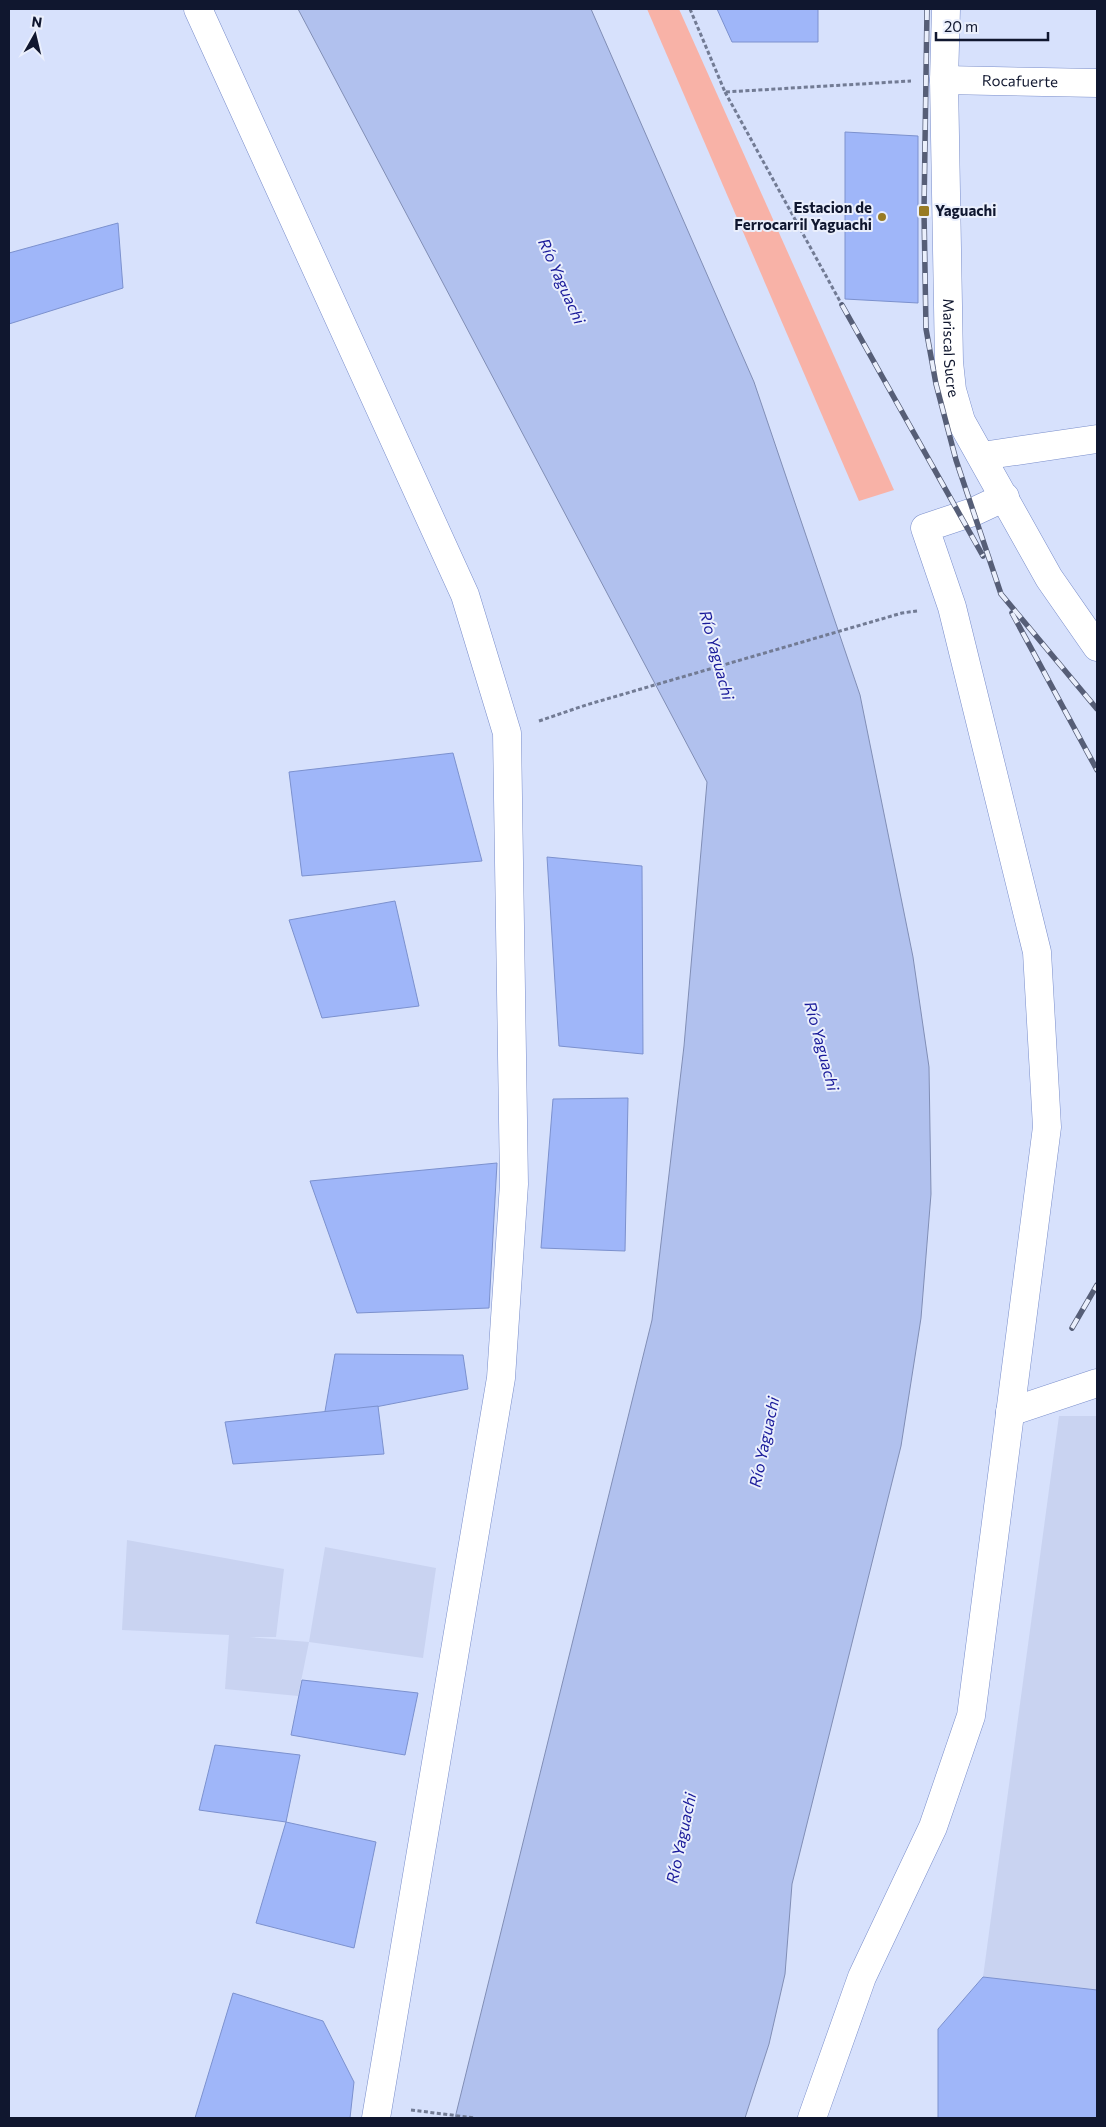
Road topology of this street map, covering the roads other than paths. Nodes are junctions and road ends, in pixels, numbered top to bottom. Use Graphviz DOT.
graph roads {
  1 [pos="198,9"];
  2 [pos="946,9"];
  3 [pos="944,80"];
  4 [pos="1097,84"];
  5 [pos="1097,439"];
  6 [pos="982,456"];
  7 [pos="1005,497"];
  8 [pos="1097,647"];
  9 [pos="1097,1383"];
  10 [pos="1010,1412"];
  11 [pos="376,2118"];
  12 [pos="812,2118"];
  1 -- 11 [label="street"];
  2 -- 3 [label="street, Mariscal Sucre"];
  3 -- 4 [label="street, Rocafuerte"];
  3 -- 6 [label="street, Mariscal Sucre"];
  5 -- 6 [label="street"];
  6 -- 7 [label="street, Mariscal Sucre"];
  7 -- 8 [label="street, Mariscal Sucre"];
  7 -- 10 [label="street"];
  9 -- 10 [label="street"];
  10 -- 12 [label="street"];
}
